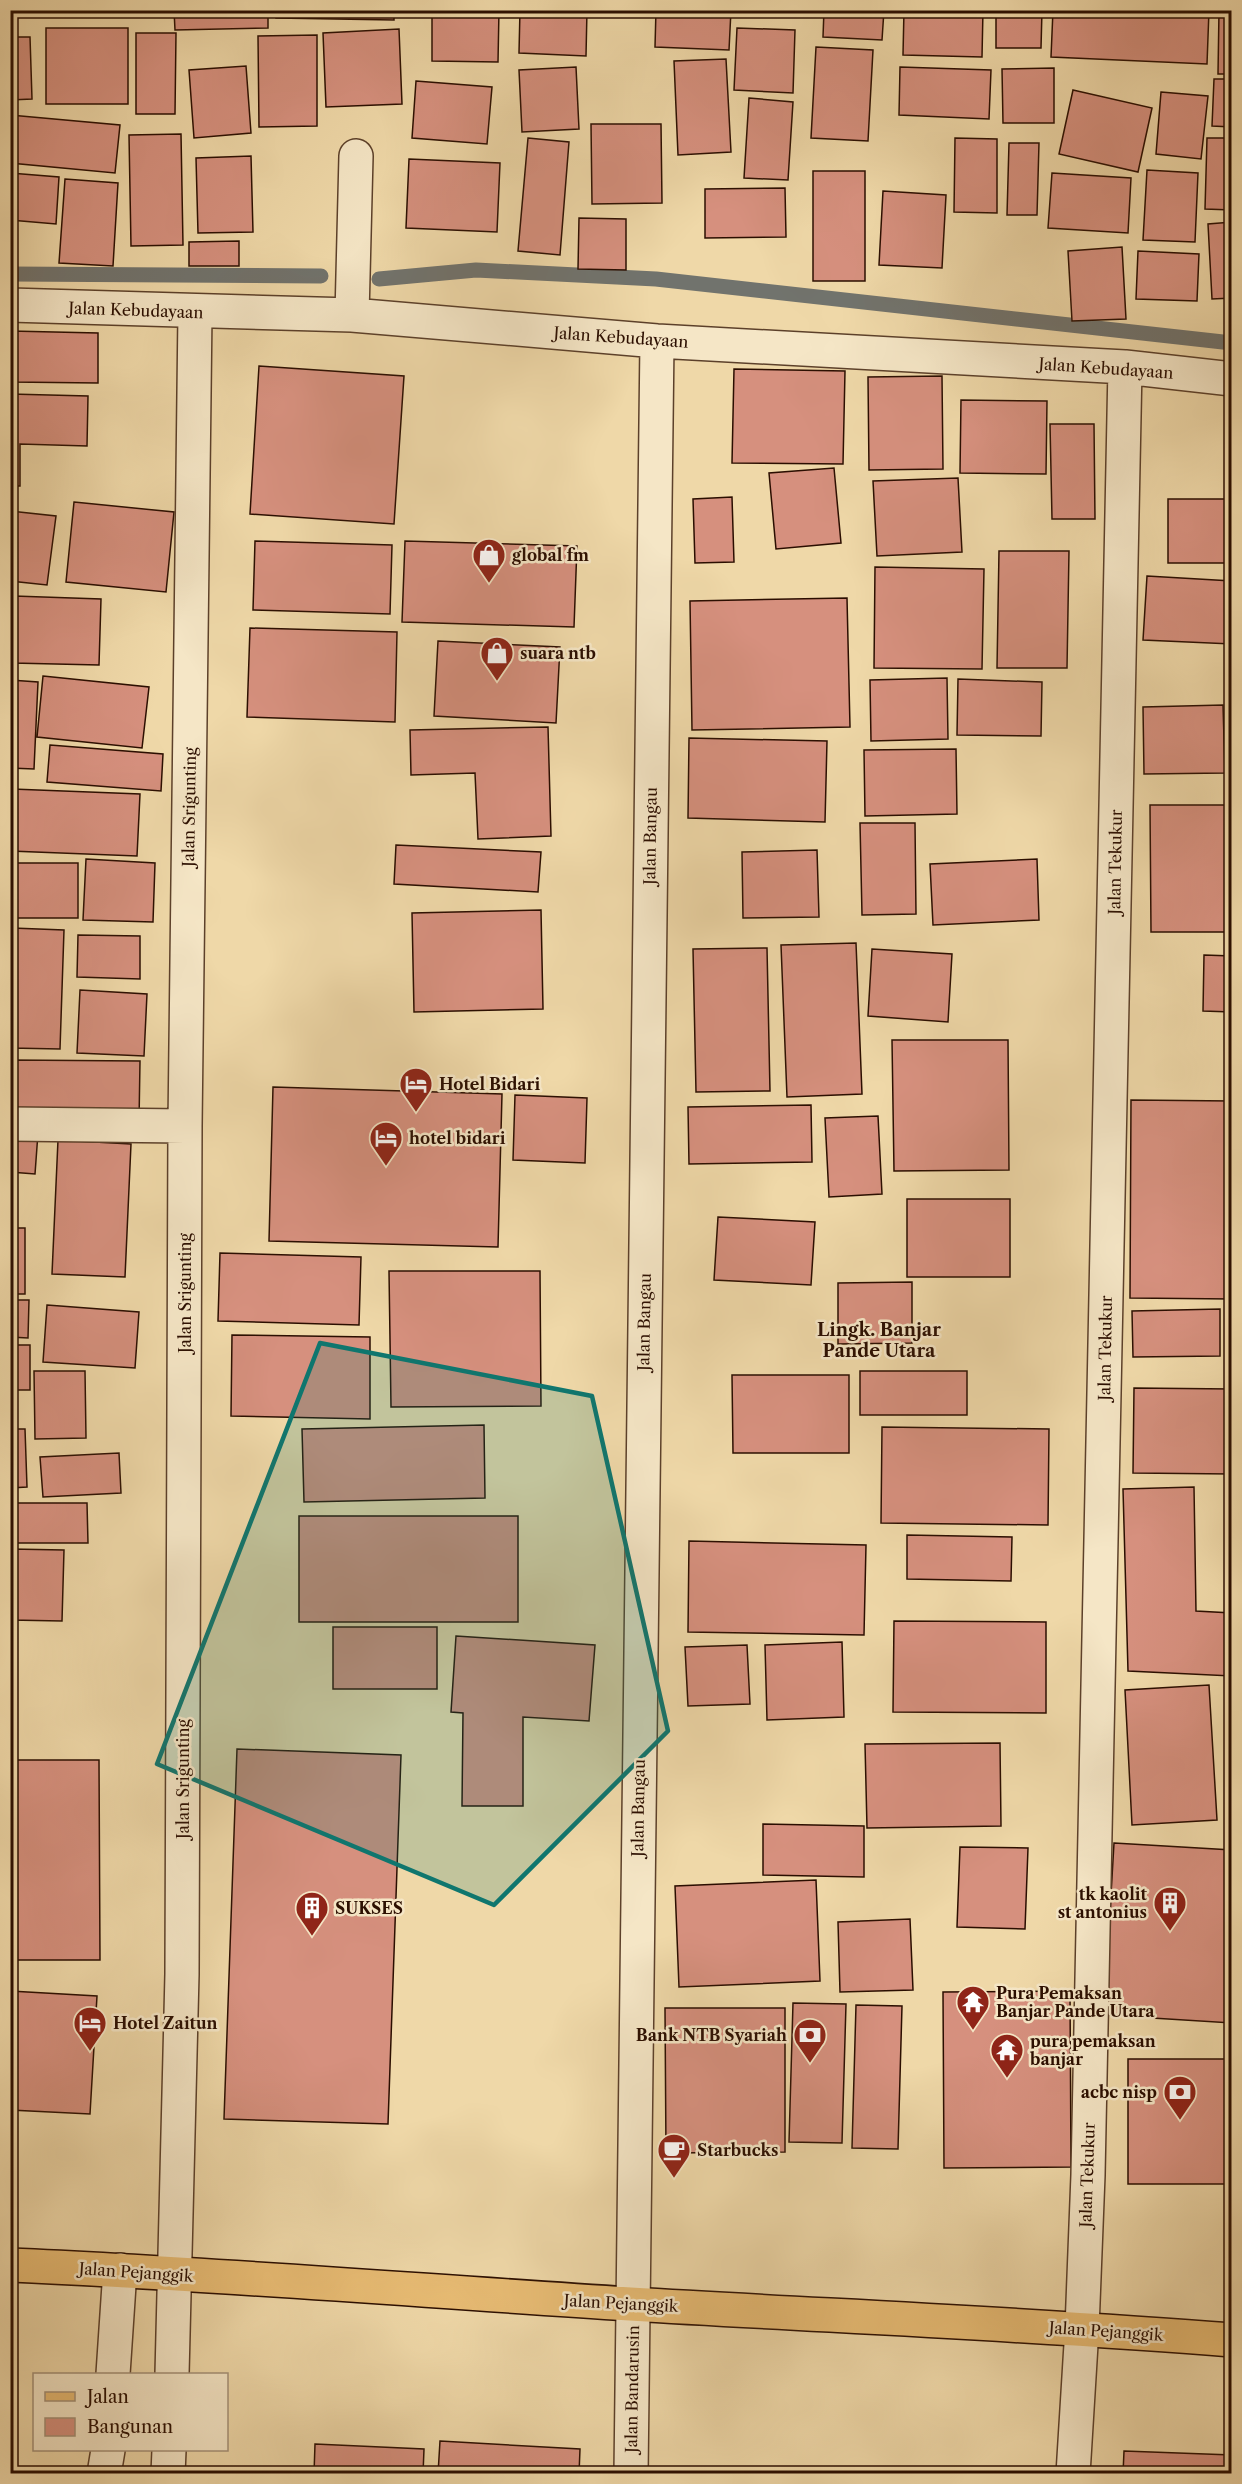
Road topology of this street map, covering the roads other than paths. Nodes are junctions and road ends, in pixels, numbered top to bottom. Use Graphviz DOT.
graph roads {
  1 [pos="357,156"];
  2 [pos="10,305"];
  3 [pos="195,312"];
  4 [pos="352,315"];
  5 [pos="657,341"];
  6 [pos="1125,367"];
  7 [pos="1232,379"];
  8 [pos="10,1124"];
  9 [pos="185,1126"];
  10 [pos="10,2265"];
  11 [pos="120,2270"];
  12 [pos="176,2273"];
  13 [pos="633,2304"];
  14 [pos="1082,2328"];
  15 [pos="1232,2340"];
  16 [pos="113,2373"];
  17 [pos="172,2373"];
  18 [pos="108,2451"];
  19 [pos="169,2451"];
  20 [pos="104,2474"];
  21 [pos="168,2474"];
  22 [pos="631,2474"];
  23 [pos="1073,2474"];
  1 -- 4 [label="street"];
  2 -- 3 [label="street, Jalan Kebudayaan"];
  3 -- 4 [label="street, Jalan Kebudayaan"];
  3 -- 9 [label="street, Jalan Srigunting"];
  4 -- 5 [label="street, Jalan Kebudayaan"];
  5 -- 6 [label="street, Jalan Kebudayaan"];
  5 -- 13 [label="street, Jalan Bangau"];
  6 -- 7 [label="street, Jalan Kebudayaan"];
  6 -- 14 [label="street, Jalan Tekukur"];
  8 -- 9 [label="street"];
  9 -- 12 [label="street, Jalan Srigunting"];
  10 -- 11 [label="main road, Jalan Pejanggik"];
  11 -- 12 [label="main road, Jalan Pejanggik"];
  11 -- 16 [label="street"];
  12 -- 13 [label="main road, Jalan Pejanggik"];
  12 -- 17 [label="street, Jalan Srigunting"];
  13 -- 14 [label="main road, Jalan Pejanggik"];
  13 -- 22 [label="street, Jalan Bandarusin"];
  14 -- 15 [label="main road, Jalan Pejanggik"];
  14 -- 23 [label="street, Jalan Tekukur"];
  18 -- 20 [label="street"];
  19 -- 21 [label="street"];
}
